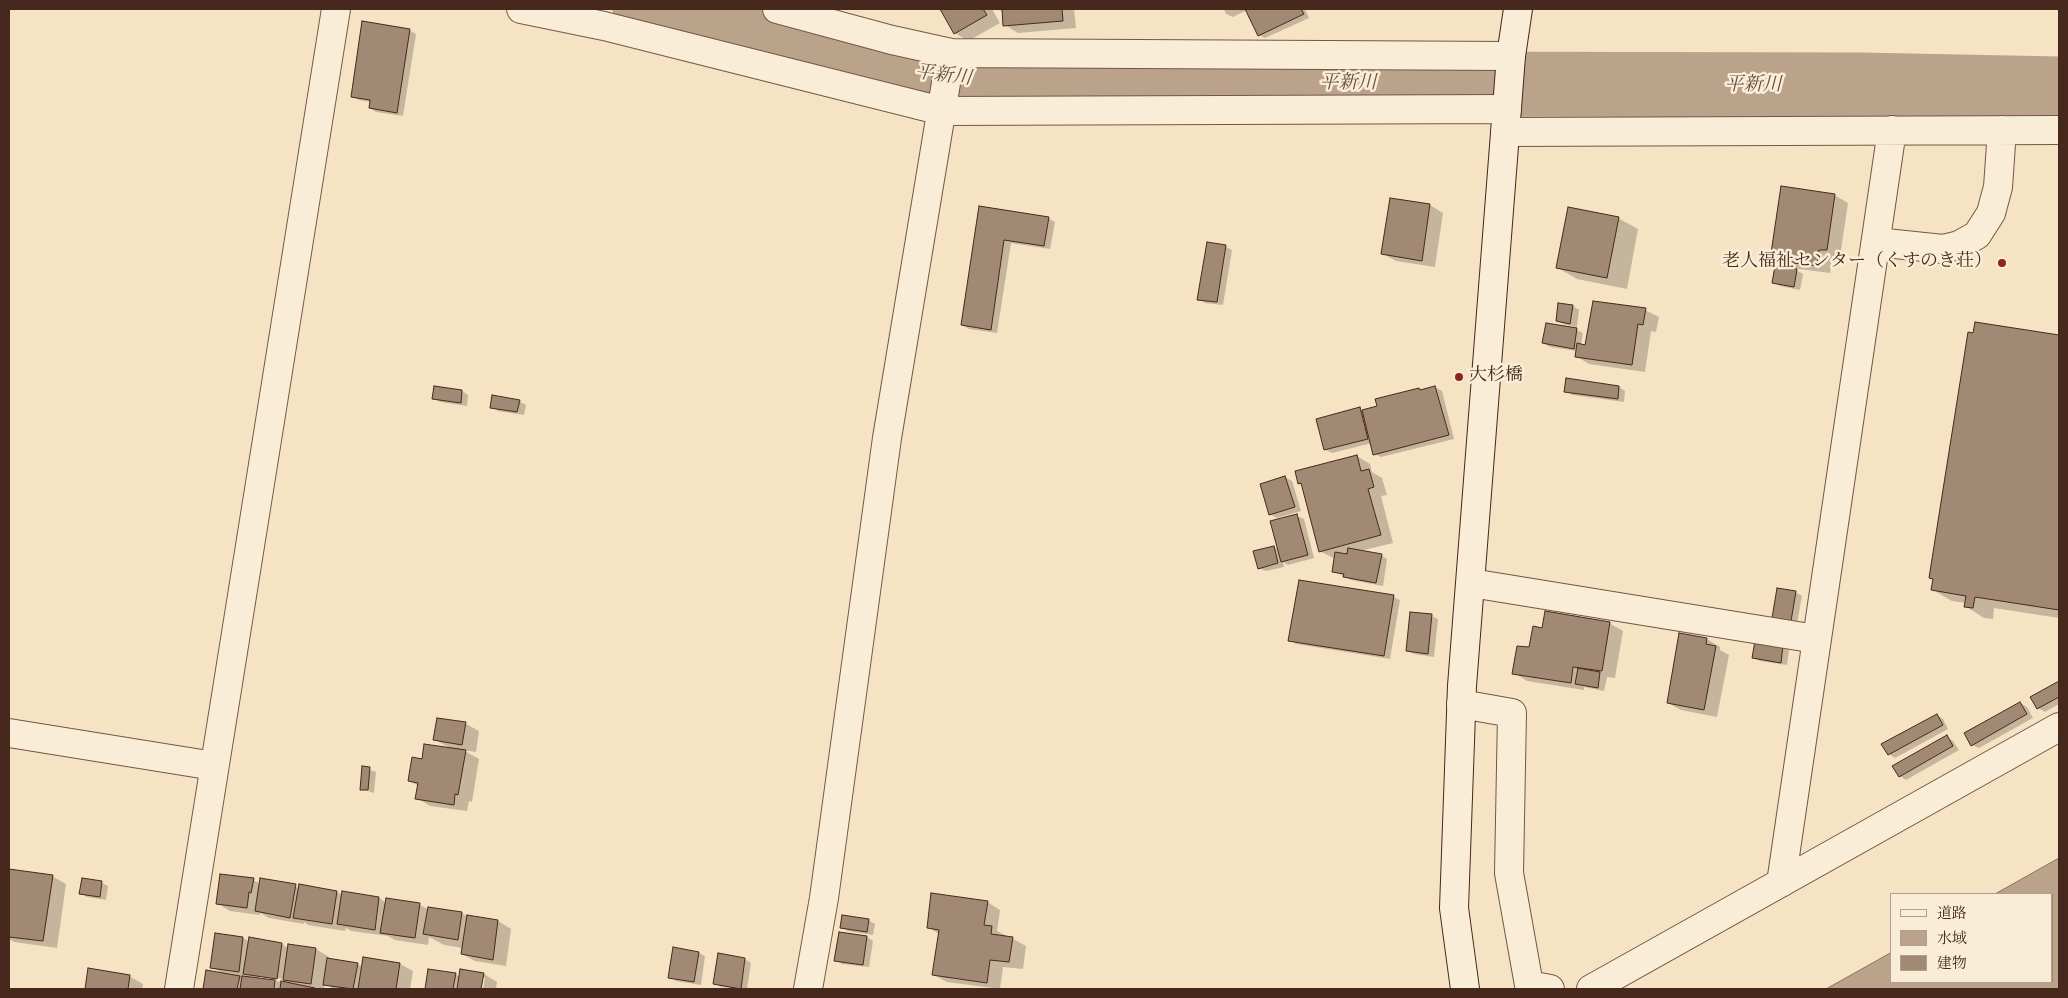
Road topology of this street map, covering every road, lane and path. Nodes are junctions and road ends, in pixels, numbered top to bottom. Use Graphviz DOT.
graph roads {
  1 [pos="336,9"];
  2 [pos="522,9"];
  3 [pos="777,9"];
  4 [pos="1518,9"];
  5 [pos="951,53"];
  6 [pos="1511,56"];
  7 [pos="942,111"];
  8 [pos="1506,120"];
  9 [pos="1892,130"];
  10 [pos="2002,130"];
  11 [pos="2059,130"];
  12 [pos="1876,242"];
  13 [pos="1471,583"];
  14 [pos="1816,639"];
  15 [pos="1461,704"];
  16 [pos="2059,727"];
  17 [pos="9,733"];
  18 [pos="214,766"];
  19 [pos="1781,883"];
  20 [pos="178,989"];
  21 [pos="808,989"];
  22 [pos="1465,989"];
  23 [pos="1550,989"];
  24 [pos="1591,989"];
  1 -- 18 [label="street"];
  2 -- 7 [label="street"];
  3 -- 5 [label="street"];
  4 -- 6 [label="street"];
  5 -- 6 [label="street"];
  5 -- 7 [label="street"];
  6 -- 8 [label="street"];
  7 -- 8 [label="street"];
  7 -- 21 [label="street"];
  8 -- 9 [label="street"];
  8 -- 13 [label="street"];
  9 -- 10 [label="street"];
  9 -- 12 [label="street"];
  10 -- 11 [label="street"];
  10 -- 12 [label="street"];
  12 -- 14 [label="street"];
  13 -- 14 [label="street"];
  13 -- 15 [label="street"];
  14 -- 19 [label="street"];
  15 -- 22 [label="street"];
  15 -- 23 [label="street"];
  16 -- 19 [label="street"];
  17 -- 18 [label="street"];
  18 -- 20 [label="street"];
  19 -- 24 [label="street"];
}
